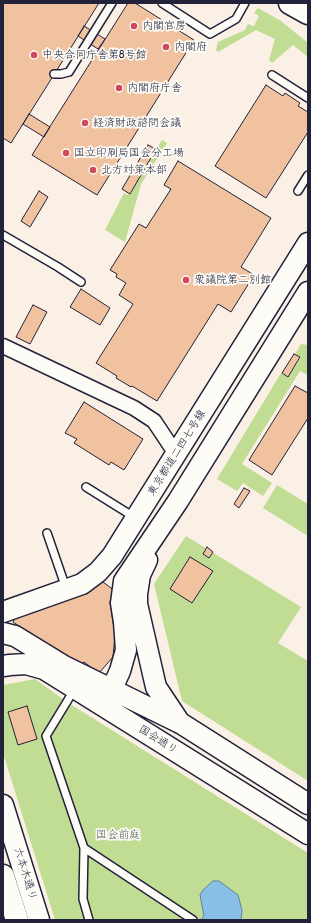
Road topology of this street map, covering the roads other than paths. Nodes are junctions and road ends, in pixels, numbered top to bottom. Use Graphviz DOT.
graph roads {
  1 [pos="112,3"];
  2 [pos="162,3"];
  3 [pos="245,3"];
  4 [pos="290,3"];
  5 [pos="308,13"];
  6 [pos="54,74"];
  7 [pos="272,76"];
  8 [pos="308,98"];
  9 [pos="308,175"];
  10 [pos="298,191"];
  11 [pos="3,235"];
  12 [pos="308,243"];
  13 [pos="81,282"];
  14 [pos="308,292"];
  15 [pos="3,346"];
  16 [pos="176,454"];
  17 [pos="86,487"];
  18 [pos="136,518"];
  19 [pos="164,522"];
  20 [pos="47,533"];
  21 [pos="66,590"];
  22 [pos="3,612"];
  23 [pos="3,634"];
  24 [pos="3,666"];
  25 [pos="75,688"];
  26 [pos="107,698"];
  27 [pos="182,724"];
  28 [pos="308,804"];
  29 [pos="3,805"];
  30 [pos="308,834"];
  31 [pos="84,848"];
  32 [pos="3,876"];
  33 [pos="17,920"];
  34 [pos="39,920"];
  35 [pos="89,920"];
  36 [pos="193,920"];
  1 -- 6 [label="lane"];
  2 -- 3 [label="lane"];
  4 -- 5 [label="highway"];
  7 -- 8 [label="lane"];
  9 -- 10 [label="lane"];
  11 -- 13 [label="lane"];
  12 -- 16 [label="main road, 東京都道二四七号線"];
  14 -- 19 [label="main road"];
  15 -- 16 [label="street"];
  16 -- 18 [label="main road, 東京都道二四七号線"];
  17 -- 18 [label="lane"];
  18 -- 21 [label="main road, 東京都道二四七号線"];
  19 -- 26 [label="main road"];
  19 -- 27 [label="main road"];
  20 -- 21 [label="lane"];
  21 -- 22 [label="main road, 東京都道二四七号線"];
  23 -- 26 [label="main road, 国会通り"];
  24 -- 25 [label="main road, 国会通り"];
  25 -- 26 [label="main road, 国会通り"];
  25 -- 31 [label="lane"];
  26 -- 27 [label="main road, 国会通り"];
  26 -- 30 [label="main road, 国会通り"];
  27 -- 28 [label="main road, 国会通り"];
  29 -- 34 [label="main road, 六本木通り"];
  31 -- 35 [label="lane"];
  31 -- 36 [label="lane"];
  32 -- 33 [label="highway"];
}
